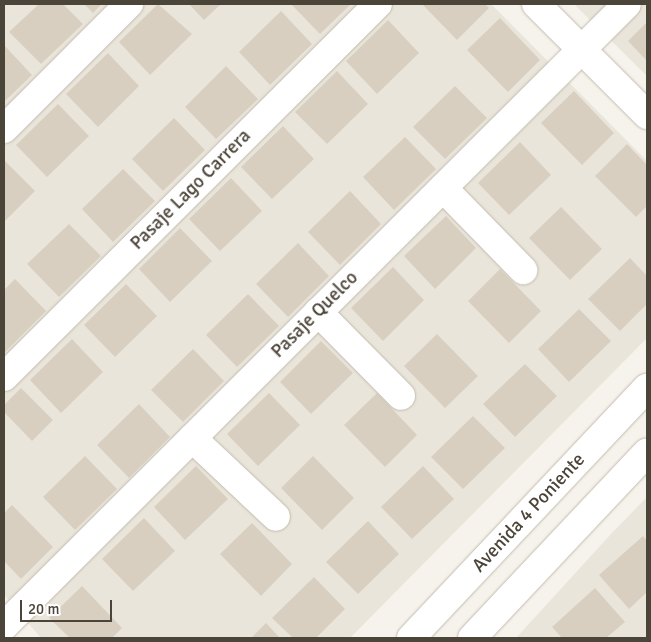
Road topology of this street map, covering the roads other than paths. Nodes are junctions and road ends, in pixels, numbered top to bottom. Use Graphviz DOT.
graph roads {
  1 [pos="129,4"];
  2 [pos="378,4"];
  3 [pos="536,4"];
  4 [pos="627,4"];
  5 [pos="581,49"];
  6 [pos="647,115"];
  7 [pos="4,129"];
  8 [pos="443,188"];
  9 [pos="523,270"];
  10 [pos="318,312"];
  11 [pos="4,376"];
  12 [pos="647,388"];
  13 [pos="401,396"];
  14 [pos="192,438"];
  15 [pos="647,452"];
  16 [pos="276,517"];
  17 [pos="4,626"];
  18 [pos="411,638"];
  19 [pos="472,638"];
  1 -- 7 [label="street"];
  2 -- 11 [label="street, Pasaje Lago Carrera"];
  3 -- 5 [label="street"];
  4 -- 5 [label="street, Pasaje Quelco"];
  5 -- 6 [label="street"];
  5 -- 8 [label="street, Pasaje Quelco"];
  8 -- 9 [label="street"];
  8 -- 10 [label="street, Pasaje Quelco"];
  10 -- 13 [label="street"];
  10 -- 14 [label="street, Pasaje Quelco"];
  12 -- 18 [label="street, Avenida 4 Poniente"];
  14 -- 16 [label="street"];
  14 -- 17 [label="street, Pasaje Quelco"];
  15 -- 19 [label="street"];
}
